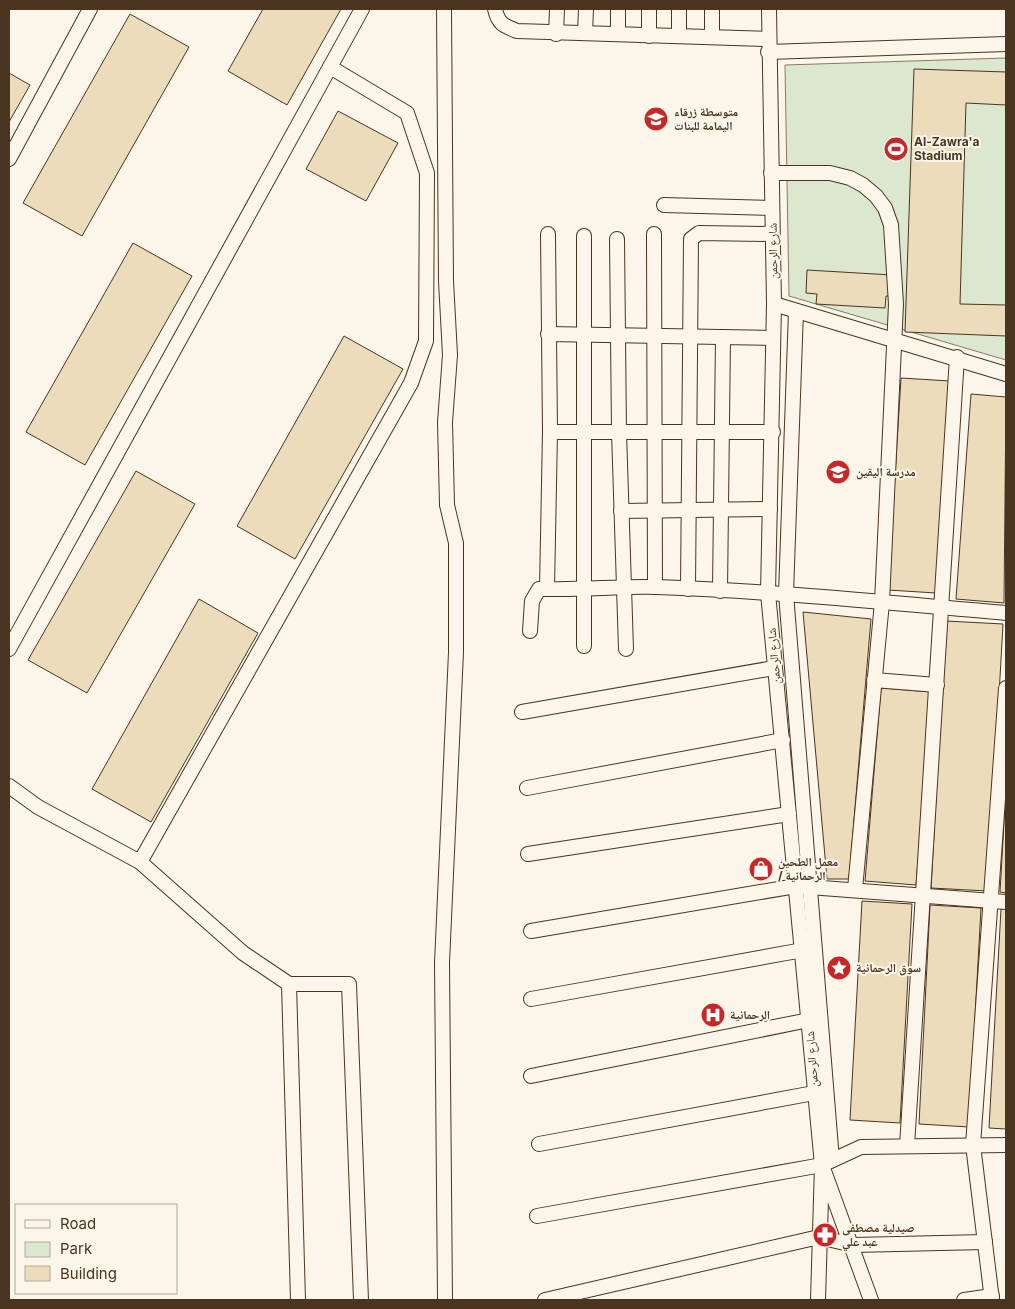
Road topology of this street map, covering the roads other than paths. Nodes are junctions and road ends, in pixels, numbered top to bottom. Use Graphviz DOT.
graph roads {
  1 [pos="90,9"];
  2 [pos="362,9"];
  3 [pos="444,9"];
  4 [pos="495,9"];
  5 [pos="556,9"];
  6 [pos="586,9"];
  7 [pos="618,9"];
  8 [pos="649,9"];
  9 [pos="679,9"];
  10 [pos="712,9"];
  11 [pos="769,9"];
  12 [pos="556,34"];
  13 [pos="586,34"];
  14 [pos="618,34"];
  15 [pos="649,36"];
  16 [pos="679,36"];
  17 [pos="712,36"];
  18 [pos="1006,44"];
  19 [pos="768,46"];
  20 [pos="330,67"];
  21 [pos="9,160"];
  22 [pos="771,173"];
  23 [pos="664,204"];
  24 [pos="772,208"];
  25 [pos="548,234"];
  26 [pos="654,234"];
  27 [pos="772,234"];
  28 [pos="584,236"];
  29 [pos="617,239"];
  30 [pos="774,304"];
  31 [pos="796,310"];
  32 [pos="548,334"];
  33 [pos="584,335"];
  34 [pos="618,336"];
  35 [pos="654,336"];
  36 [pos="689,336"];
  37 [pos="723,337"];
  38 [pos="773,338"];
  39 [pos="893,338"];
  40 [pos="957,357"];
  41 [pos="1006,374"];
  42 [pos="550,432"];
  43 [pos="584,432"];
  44 [pos="619,432"];
  45 [pos="654,432"];
  46 [pos="689,432"];
  47 [pos="722,432"];
  48 [pos="773,432"];
  49 [pos="721,509"];
  50 [pos="770,509"];
  51 [pos="621,510"];
  52 [pos="655,511"];
  53 [pos="688,511"];
  54 [pos="623,587"];
  55 [pos="655,587"];
  56 [pos="547,589"];
  57 [pos="688,589"];
  58 [pos="582,590"];
  59 [pos="720,590"];
  60 [pos="768,593"];
  61 [pos="786,594"];
  62 [pos="882,602"];
  63 [pos="942,607"];
  64 [pos="1006,613"];
  65 [pos="530,631"];
  66 [pos="584,646"];
  67 [pos="9,649"];
  68 [pos="626,649"];
  69 [pos="774,668"];
  70 [pos="874,680"];
  71 [pos="937,685"];
  72 [pos="1006,688"];
  73 [pos="522,712"];
  74 [pos="783,740"];
  75 [pos="9,786"];
  76 [pos="527,788"];
  77 [pos="789,814"];
  78 [pos="528,854"];
  79 [pos="140,862"];
  80 [pos="803,886"];
  81 [pos="855,889"];
  82 [pos="924,894"];
  83 [pos="990,900"];
  84 [pos="1006,902"];
  85 [pos="531,931"];
  86 [pos="803,950"];
  87 [pos="289,984"];
  88 [pos="531,999"];
  89 [pos="809,1020"];
  90 [pos="531,1076"];
  91 [pos="814,1093"];
  92 [pos="539,1144"];
  93 [pos="973,1145"];
  94 [pos="907,1146"];
  95 [pos="1006,1146"];
  96 [pos="827,1163"];
  97 [pos="537,1216"];
  98 [pos="819,1237"];
  99 [pos="985,1242"];
  100 [pos="853,1245"];
  101 [pos="992,1298"];
  102 [pos="298,1300"];
  103 [pos="361,1300"];
  104 [pos="445,1300"];
  105 [pos="545,1300"];
  106 [pos="818,1300"];
  107 [pos="871,1300"];
  108 [pos="964,1300"];
  1 -- 21 [label="street"];
  2 -- 20 [label="street"];
  3 -- 104 [label="street"];
  4 -- 12 [label="street"];
  5 -- 12 [label="street"];
  6 -- 13 [label="street"];
  7 -- 14 [label="street"];
  8 -- 15 [label="street"];
  9 -- 16 [label="street"];
  10 -- 17 [label="street"];
  11 -- 19 [label="street, شارع الرحمن"];
  12 -- 13 [label="street"];
  13 -- 14 [label="street"];
  14 -- 15 [label="street"];
  15 -- 16 [label="street"];
  16 -- 17 [label="street"];
  17 -- 19 [label="street"];
  18 -- 19 [label="street"];
  19 -- 22 [label="street, شارع الرحمن"];
  20 -- 67 [label="street"];
  20 -- 79 [label="street"];
  22 -- 24 [label="street, شارع الرحمن"];
  22 -- 39 [label="street"];
  23 -- 24 [label="street"];
  24 -- 27 [label="street, شارع الرحمن"];
  25 -- 32 [label="street"];
  26 -- 35 [label="street"];
  27 -- 30 [label="street, شارع الرحمن"];
  27 -- 36 [label="street"];
  28 -- 33 [label="street"];
  29 -- 34 [label="street"];
  30 -- 31 [label="street"];
  30 -- 38 [label="street, شارع الرحمن"];
  31 -- 39 [label="street"];
  31 -- 61 [label="street"];
  32 -- 33 [label="street"];
  32 -- 42 [label="street"];
  33 -- 34 [label="street"];
  33 -- 43 [label="street"];
  34 -- 35 [label="street"];
  34 -- 44 [label="street"];
  35 -- 36 [label="street"];
  35 -- 45 [label="street"];
  36 -- 37 [label="street"];
  36 -- 46 [label="street"];
  37 -- 38 [label="street"];
  37 -- 47 [label="street"];
  38 -- 48 [label="street, شارع الرحمن"];
  39 -- 40 [label="street"];
  39 -- 62 [label="street"];
  40 -- 41 [label="street"];
  40 -- 63 [label="street"];
  42 -- 43 [label="street"];
  42 -- 56 [label="street"];
  43 -- 44 [label="street"];
  43 -- 58 [label="street"];
  44 -- 45 [label="street"];
  44 -- 51 [label="street"];
  45 -- 46 [label="street"];
  45 -- 52 [label="street"];
  46 -- 47 [label="street"];
  46 -- 53 [label="street"];
  47 -- 48 [label="street"];
  47 -- 49 [label="street"];
  48 -- 50 [label="street, شارع الرحمن"];
  49 -- 50 [label="street"];
  49 -- 53 [label="street"];
  49 -- 59 [label="street"];
  50 -- 60 [label="street, شارع الرحمن"];
  51 -- 52 [label="street"];
  51 -- 54 [label="street"];
  52 -- 53 [label="street"];
  52 -- 55 [label="street"];
  53 -- 57 [label="street"];
  54 -- 55 [label="street"];
  54 -- 58 [label="street"];
  54 -- 68 [label="street"];
  55 -- 57 [label="street"];
  56 -- 58 [label="street"];
  56 -- 65 [label="street"];
  57 -- 59 [label="street"];
  58 -- 66 [label="street"];
  59 -- 60 [label="street"];
  60 -- 61 [label="street"];
  60 -- 69 [label="street, شارع الرحمن"];
  61 -- 62 [label="street"];
  61 -- 80 [label="street"];
  62 -- 63 [label="street"];
  62 -- 70 [label="street"];
  63 -- 64 [label="street"];
  63 -- 71 [label="street"];
  69 -- 73 [label="street"];
  69 -- 74 [label="street, شارع الرحمن"];
  70 -- 71 [label="street"];
  70 -- 81 [label="street"];
  71 -- 82 [label="street"];
  72 -- 83 [label="street"];
  74 -- 76 [label="street"];
  74 -- 77 [label="street, شارع الرحمن"];
  75 -- 79 [label="street"];
  77 -- 78 [label="street"];
  77 -- 80 [label="street, شارع الرحمن"];
  79 -- 87 [label="street"];
  80 -- 81 [label="street"];
  80 -- 85 [label="street"];
  80 -- 86 [label="street, شارع الرحمن"];
  80 -- 96 [label="street"];
  81 -- 82 [label="street"];
  82 -- 83 [label="street"];
  82 -- 94 [label="street"];
  83 -- 84 [label="street"];
  83 -- 93 [label="street"];
  86 -- 88 [label="street"];
  86 -- 89 [label="street, شارع الرحمن"];
  87 -- 102 [label="street"];
  87 -- 103 [label="street"];
  89 -- 90 [label="street"];
  89 -- 91 [label="street, شارع الرحمن"];
  91 -- 92 [label="street"];
  91 -- 96 [label="street, شارع الرحمن"];
  93 -- 94 [label="street"];
  93 -- 95 [label="street"];
  93 -- 99 [label="street"];
  94 -- 96 [label="street"];
  96 -- 97 [label="street"];
  96 -- 98 [label="street, شارع الرحمن"];
  96 -- 100 [label="street"];
  98 -- 100 [label="street"];
  98 -- 105 [label="street"];
  98 -- 106 [label="street, شارع الرحمن"];
  99 -- 100 [label="street"];
  99 -- 101 [label="street"];
  100 -- 107 [label="street"];
  101 -- 108 [label="street"];
}
